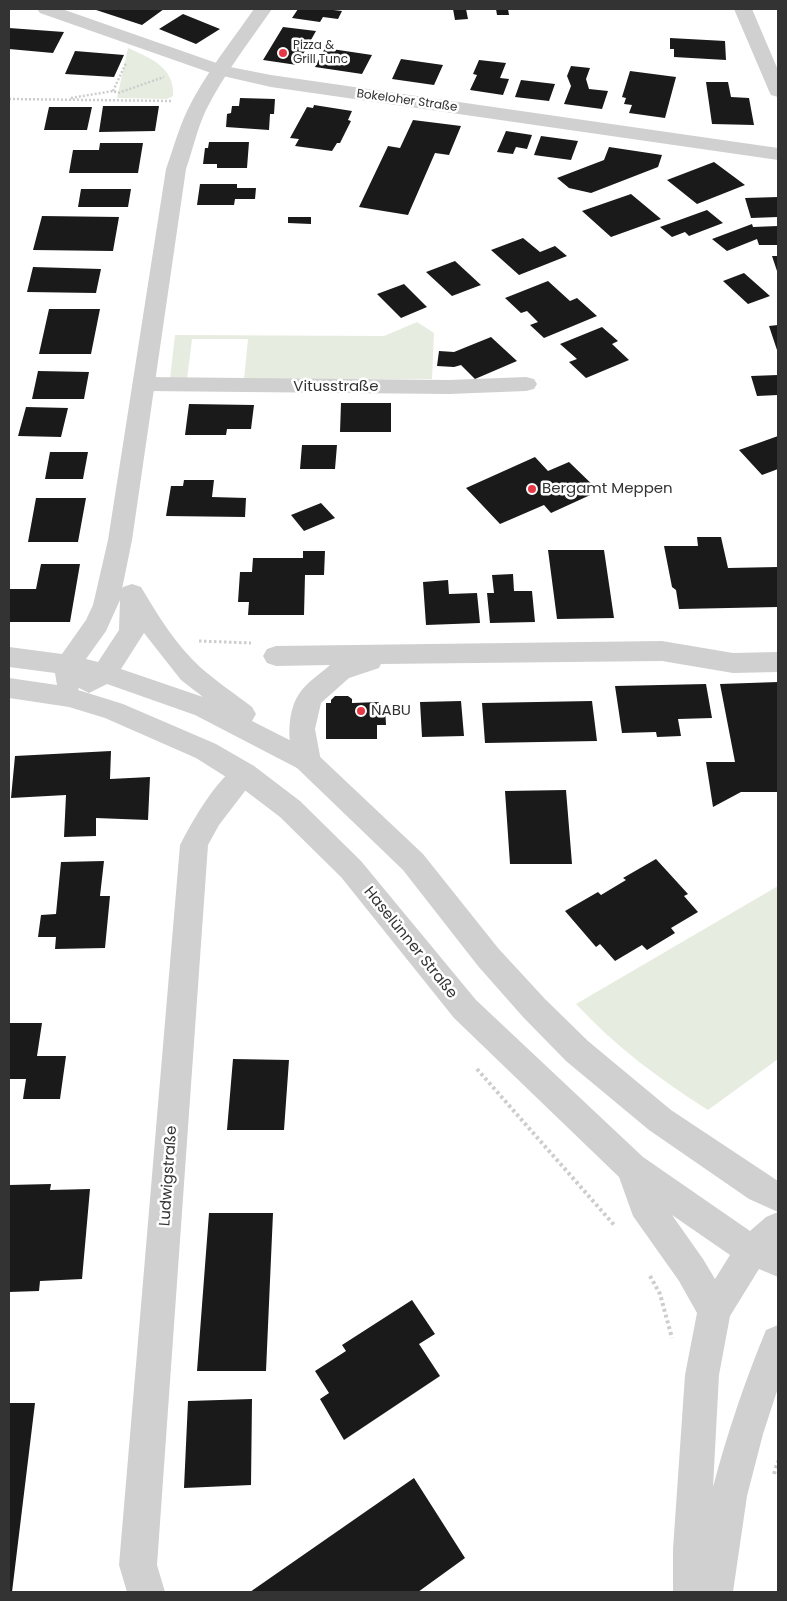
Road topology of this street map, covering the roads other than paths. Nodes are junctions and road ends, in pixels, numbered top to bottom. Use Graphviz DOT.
graph roads {
  1 [pos="46,9"];
  2 [pos="263,9"];
  3 [pos="743,9"];
  4 [pos="220,70"];
  5 [pos="778,91"];
  6 [pos="778,154"];
  7 [pos="145,384"];
  8 [pos="526,384"];
  9 [pos="120,540"];
  10 [pos="133,598"];
  11 [pos="390,654"];
  12 [pos="276,656"];
  13 [pos="9,657"];
  14 [pos="778,662"];
  15 [pos="68,665"];
  16 [pos="104,674"];
  17 [pos="9,688"];
  18 [pos="69,697"];
  19 [pos="307,760"];
  20 [pos="244,774"];
  21 [pos="632,1168"];
  22 [pos="778,1197"];
  23 [pos="778,1228"];
  24 [pos="765,1255"];
  25 [pos="714,1311"];
  26 [pos="778,1342"];
  27 [pos="146,1592"];
  28 [pos="692,1592"];
  29 [pos="714,1592"];
  1 -- 4 [label="street, Bokeloher Straße"];
  2 -- 4 [label="street"];
  3 -- 5 [label="street"];
  4 -- 6 [label="street, Bokeloher Straße"];
  4 -- 7 [label="street"];
  7 -- 8 [label="street, Vitusstraße"];
  7 -- 9 [label="street"];
  9 -- 10 [label="street"];
  9 -- 15 [label="street"];
  10 -- 16 [label="street"];
  10 -- 19 [label="street"];
  11 -- 12 [label="street"];
  11 -- 14 [label="street"];
  11 -- 19 [label="street"];
  13 -- 15 [label="street"];
  15 -- 16 [label="street"];
  15 -- 18 [label="street"];
  16 -- 18 [label="street"];
  16 -- 19 [label="street"];
  17 -- 18 [label="street, Haselünner Straße"];
  18 -- 20 [label="street, Haselünner Straße"];
  19 -- 22 [label="street"];
  20 -- 21 [label="street, Haselünner Straße"];
  20 -- 27 [label="street, Ludwigstraße"];
  21 -- 24 [label="street, Haselünner Straße"];
  21 -- 25 [label="street"];
  23 -- 24 [label="street"];
  24 -- 25 [label="street"];
  25 -- 28 [label="street"];
  26 -- 29 [label="street"];
}
